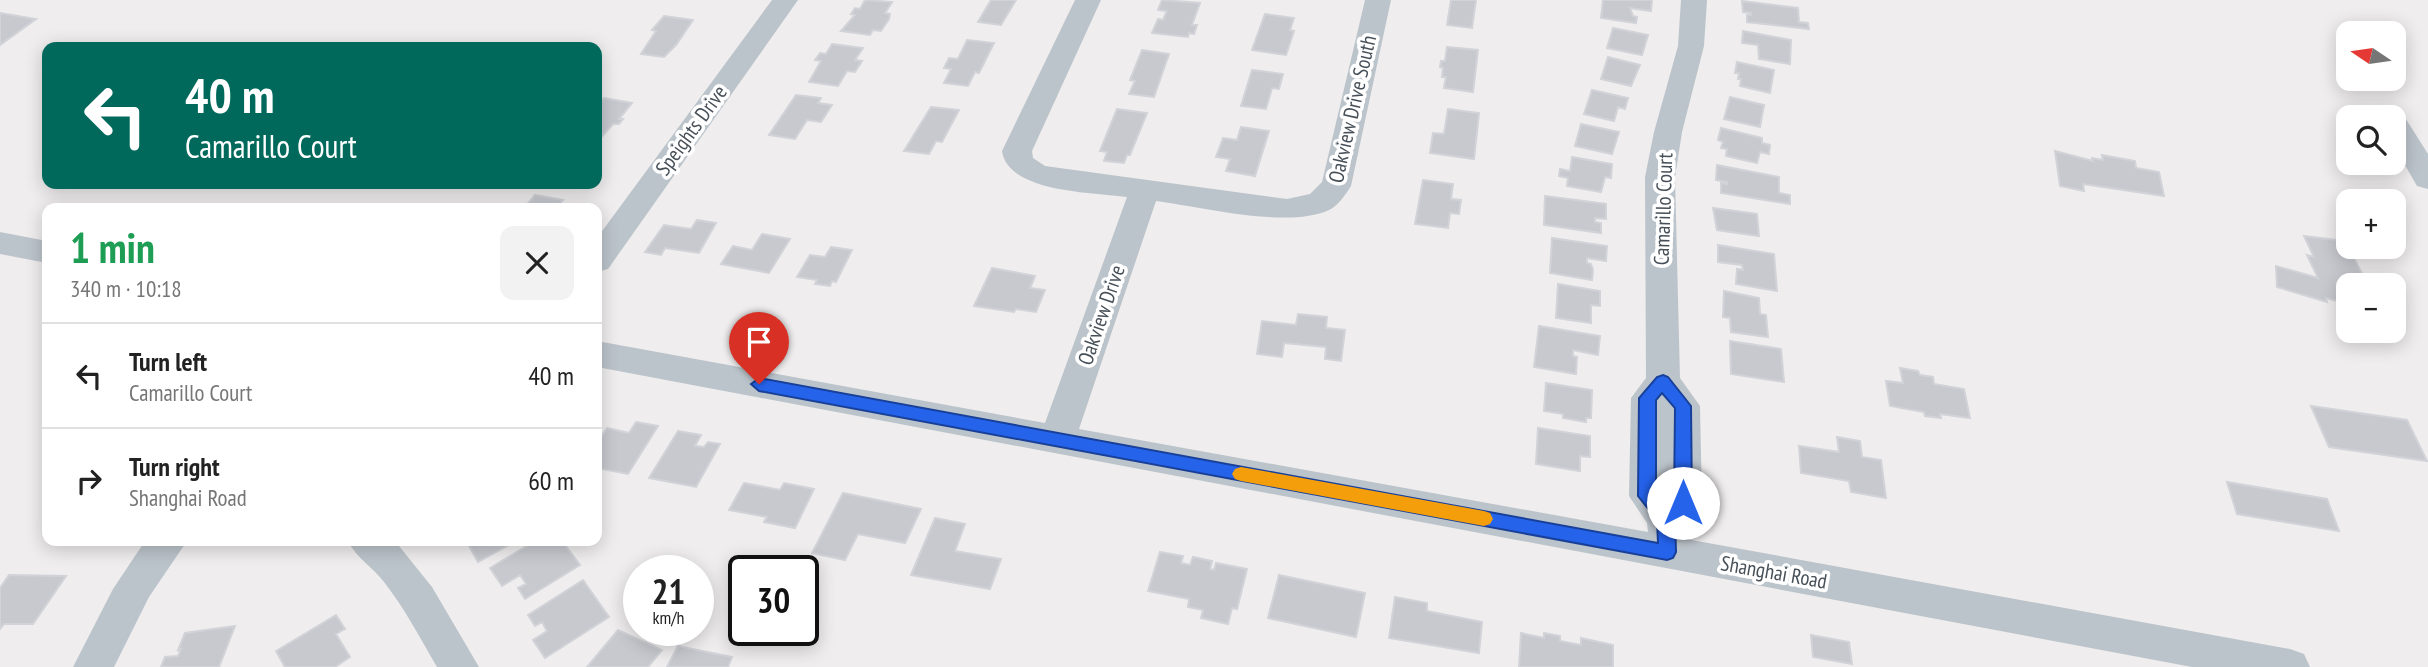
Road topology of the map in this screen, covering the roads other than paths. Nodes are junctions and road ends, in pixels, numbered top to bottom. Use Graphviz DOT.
graph roads {
  1 [pos="785,0"];
  2 [pos="1088,0"];
  3 [pos="1378,0"];
  4 [pos="1693,0"];
  5 [pos="2406,142"];
  6 [pos="2428,179"];
  7 [pos="1145,190"];
  8 [pos="0,243"];
  9 [pos="42,251"];
  10 [pos="602,254"];
  11 [pos="602,355"];
  12 [pos="1057,440"];
  13 [pos="1667,535"];
  14 [pos="164,546"];
  15 [pos="374,546"];
  16 [pos="93,667"];
  17 [pos="459,667"];
  18 [pos="2290,667"];
  1 -- 10 [label="street, Speights Drive"];
  2 -- 7 [label="street"];
  3 -- 7 [label="street, Oakview Drive South"];
  4 -- 13 [label="street, Camarillo Court"];
  5 -- 6 [label="street"];
  7 -- 12 [label="street, Oakview Drive"];
  8 -- 9 [label="street"];
  11 -- 12 [label="street, Shanghai Road"];
  12 -- 13 [label="street, Shanghai Road"];
  13 -- 18 [label="street, Shanghai Road"];
  14 -- 16 [label="street"];
  15 -- 17 [label="street"];
}
